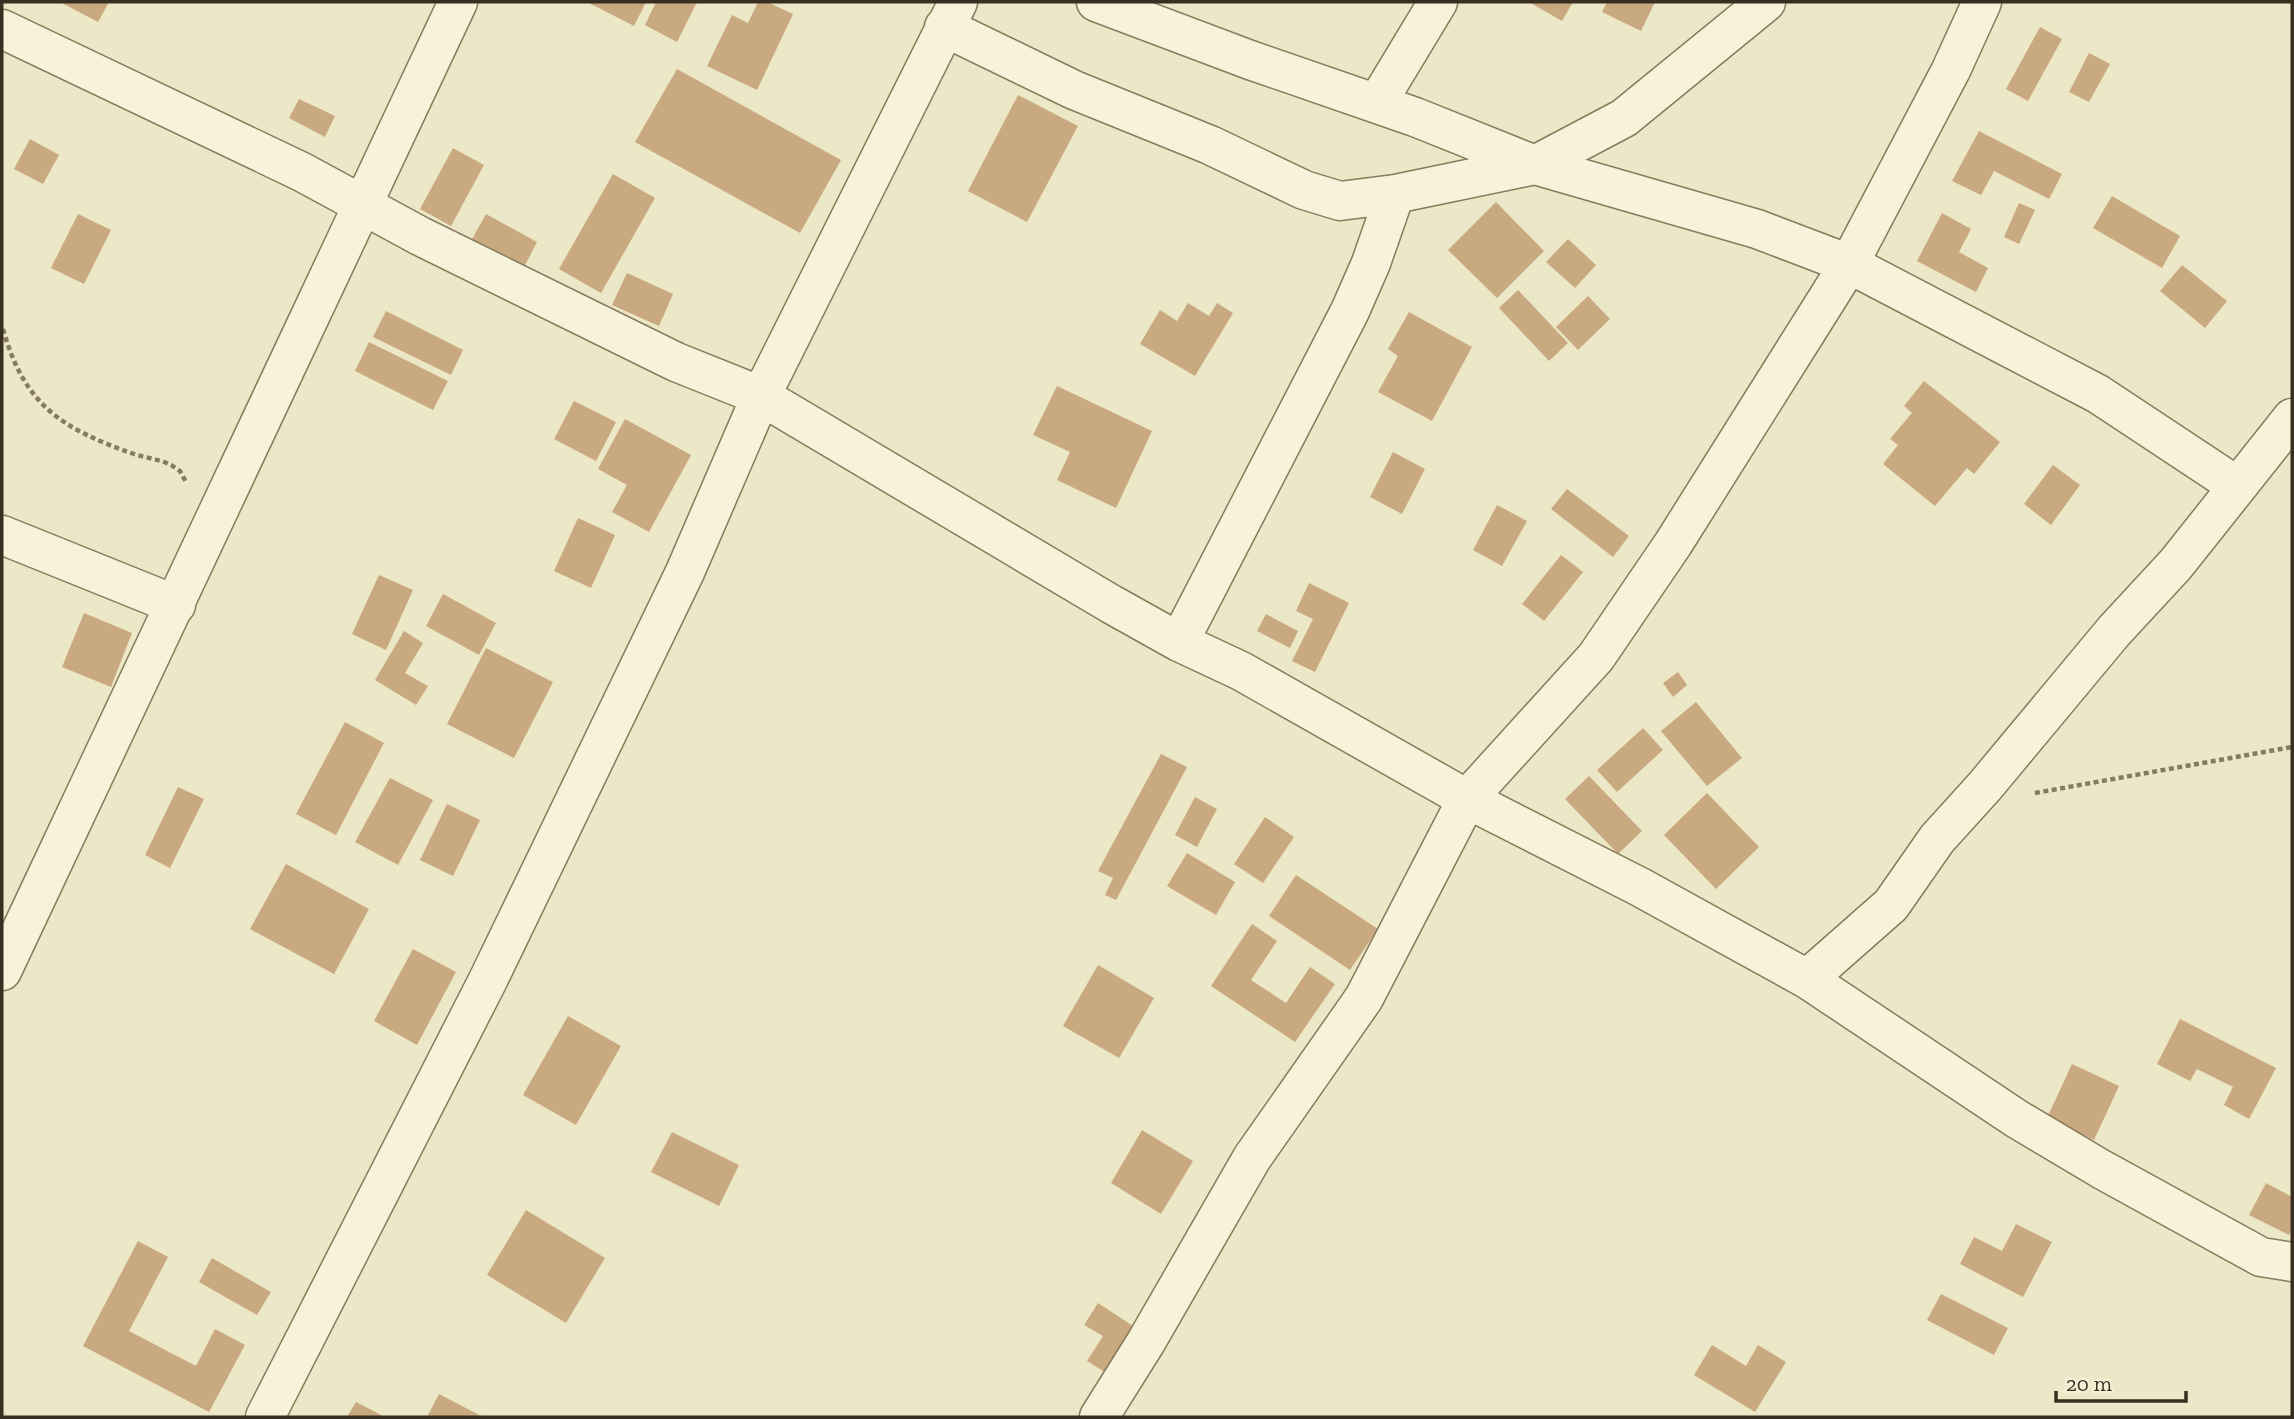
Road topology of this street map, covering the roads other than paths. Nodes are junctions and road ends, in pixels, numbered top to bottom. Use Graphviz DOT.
graph roads {
  1 [pos="458,2"];
  2 [pos="1096,2"];
  3 [pos="1438,2"];
  4 [pos="1766,2"];
  5 [pos="1982,2"];
  6 [pos="951,14"];
  7 [pos="2,29"];
  8 [pos="1377,103"];
  9 [pos="1535,165"];
  10 [pos="1395,194"];
  11 [pos="362,202"];
  12 [pos="1849,264"];
  13 [pos="761,396"];
  14 [pos="2292,418"];
  15 [pos="2237,486"];
  16 [pos="2,536"];
  17 [pos="176,605"];
  18 [pos="1179,642"];
  19 [pos="1467,799"];
  20 [pos="2,971"];
  21 [pos="1807,979"];
  22 [pos="2292,1262"];
  23 [pos="265,1417"];
  24 [pos="1099,1417"];
  1 -- 11 [label="street"];
  2 -- 8 [label="street"];
  3 -- 8 [label="street"];
  4 -- 9 [label="street"];
  5 -- 12 [label="street"];
  6 -- 10 [label="street"];
  6 -- 13 [label="street"];
  7 -- 11 [label="street"];
  8 -- 9 [label="street"];
  9 -- 10 [label="street"];
  9 -- 12 [label="street"];
  10 -- 18 [label="street"];
  11 -- 13 [label="street"];
  11 -- 17 [label="street"];
  12 -- 15 [label="street"];
  12 -- 19 [label="street"];
  13 -- 18 [label="street"];
  13 -- 23 [label="street"];
  14 -- 15 [label="street"];
  15 -- 21 [label="street"];
  16 -- 17 [label="street"];
  17 -- 20 [label="street"];
  18 -- 19 [label="street"];
  19 -- 21 [label="street"];
  19 -- 24 [label="street"];
  21 -- 22 [label="street"];
}
